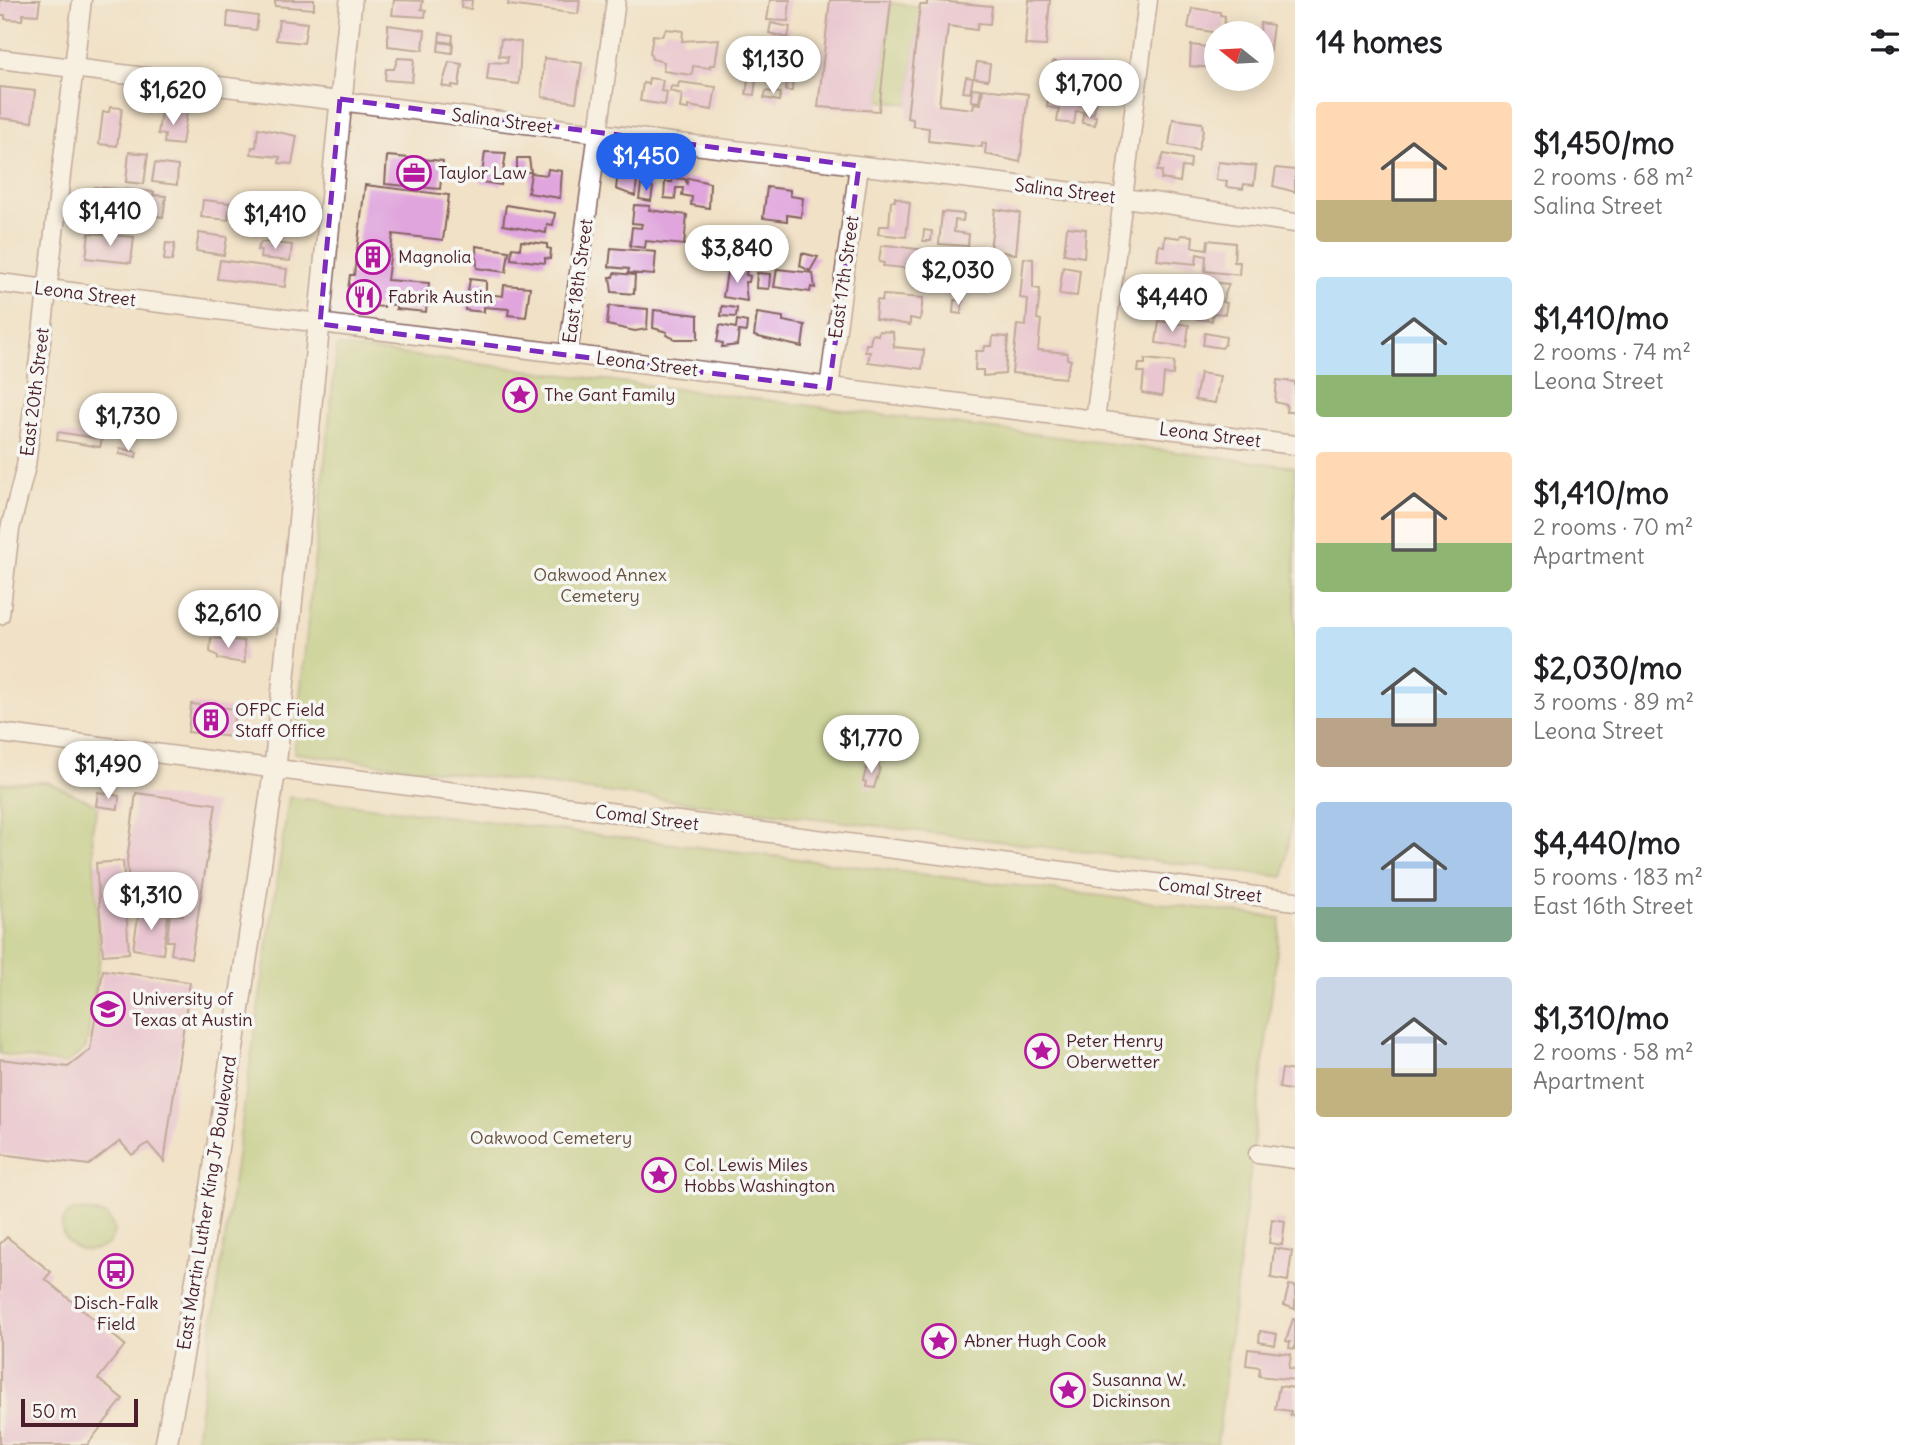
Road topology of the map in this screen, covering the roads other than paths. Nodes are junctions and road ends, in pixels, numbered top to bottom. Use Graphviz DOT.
graph roads {
  1 [pos="82,0"];
  2 [pos="351,0"];
  3 [pos="616,0"];
  4 [pos="1148,0"];
  5 [pos="0,58"];
  6 [pos="75,69"];
  7 [pos="340,99"];
  8 [pos="598,133"];
  9 [pos="859,166"];
  10 [pos="1122,198"];
  11 [pos="1295,223"];
  12 [pos="0,283"];
  13 [pos="47,289"];
  14 [pos="320,324"];
  15 [pos="568,354"];
  16 [pos="829,388"];
  17 [pos="1095,421"];
  18 [pos="1295,445"];
  19 [pos="0,615"];
  20 [pos="0,733"];
  21 [pos="275,768"];
  22 [pos="1295,901"];
  23 [pos="1258,1154"];
  24 [pos="1295,1159"];
  25 [pos="166,1445"];
  1 -- 6 [label="street, East 20th Street"];
  2 -- 7 [label="main road, East Martin Luther King Jr Boulevard"];
  3 -- 8 [label="street, East 18th Street"];
  4 -- 10 [label="street"];
  5 -- 6 [label="street, Salina Street"];
  6 -- 7 [label="street, Salina Street"];
  6 -- 13 [label="street, East 20th Street"];
  7 -- 8 [label="street, Salina Street"];
  7 -- 14 [label="main road, East Martin Luther King Jr Boulevard"];
  8 -- 9 [label="street, Salina Street"];
  8 -- 15 [label="street, East 18th Street"];
  9 -- 10 [label="street, Salina Street"];
  9 -- 16 [label="street, East 17th Street"];
  10 -- 11 [label="street, Salina Street"];
  10 -- 17 [label="street"];
  12 -- 13 [label="street, Leona Street"];
  13 -- 14 [label="street, Leona Street"];
  13 -- 19 [label="street, East 20th Street"];
  14 -- 15 [label="street, Leona Street"];
  14 -- 21 [label="main road, East Martin Luther King Jr Boulevard"];
  15 -- 16 [label="street, Leona Street"];
  16 -- 17 [label="street, Leona Street"];
  17 -- 18 [label="street, Leona Street"];
  20 -- 21 [label="street, Comal Street"];
  21 -- 22 [label="street, Comal Street"];
  21 -- 25 [label="main road, East Martin Luther King Jr Boulevard"];
  23 -- 24 [label="street"];
}
